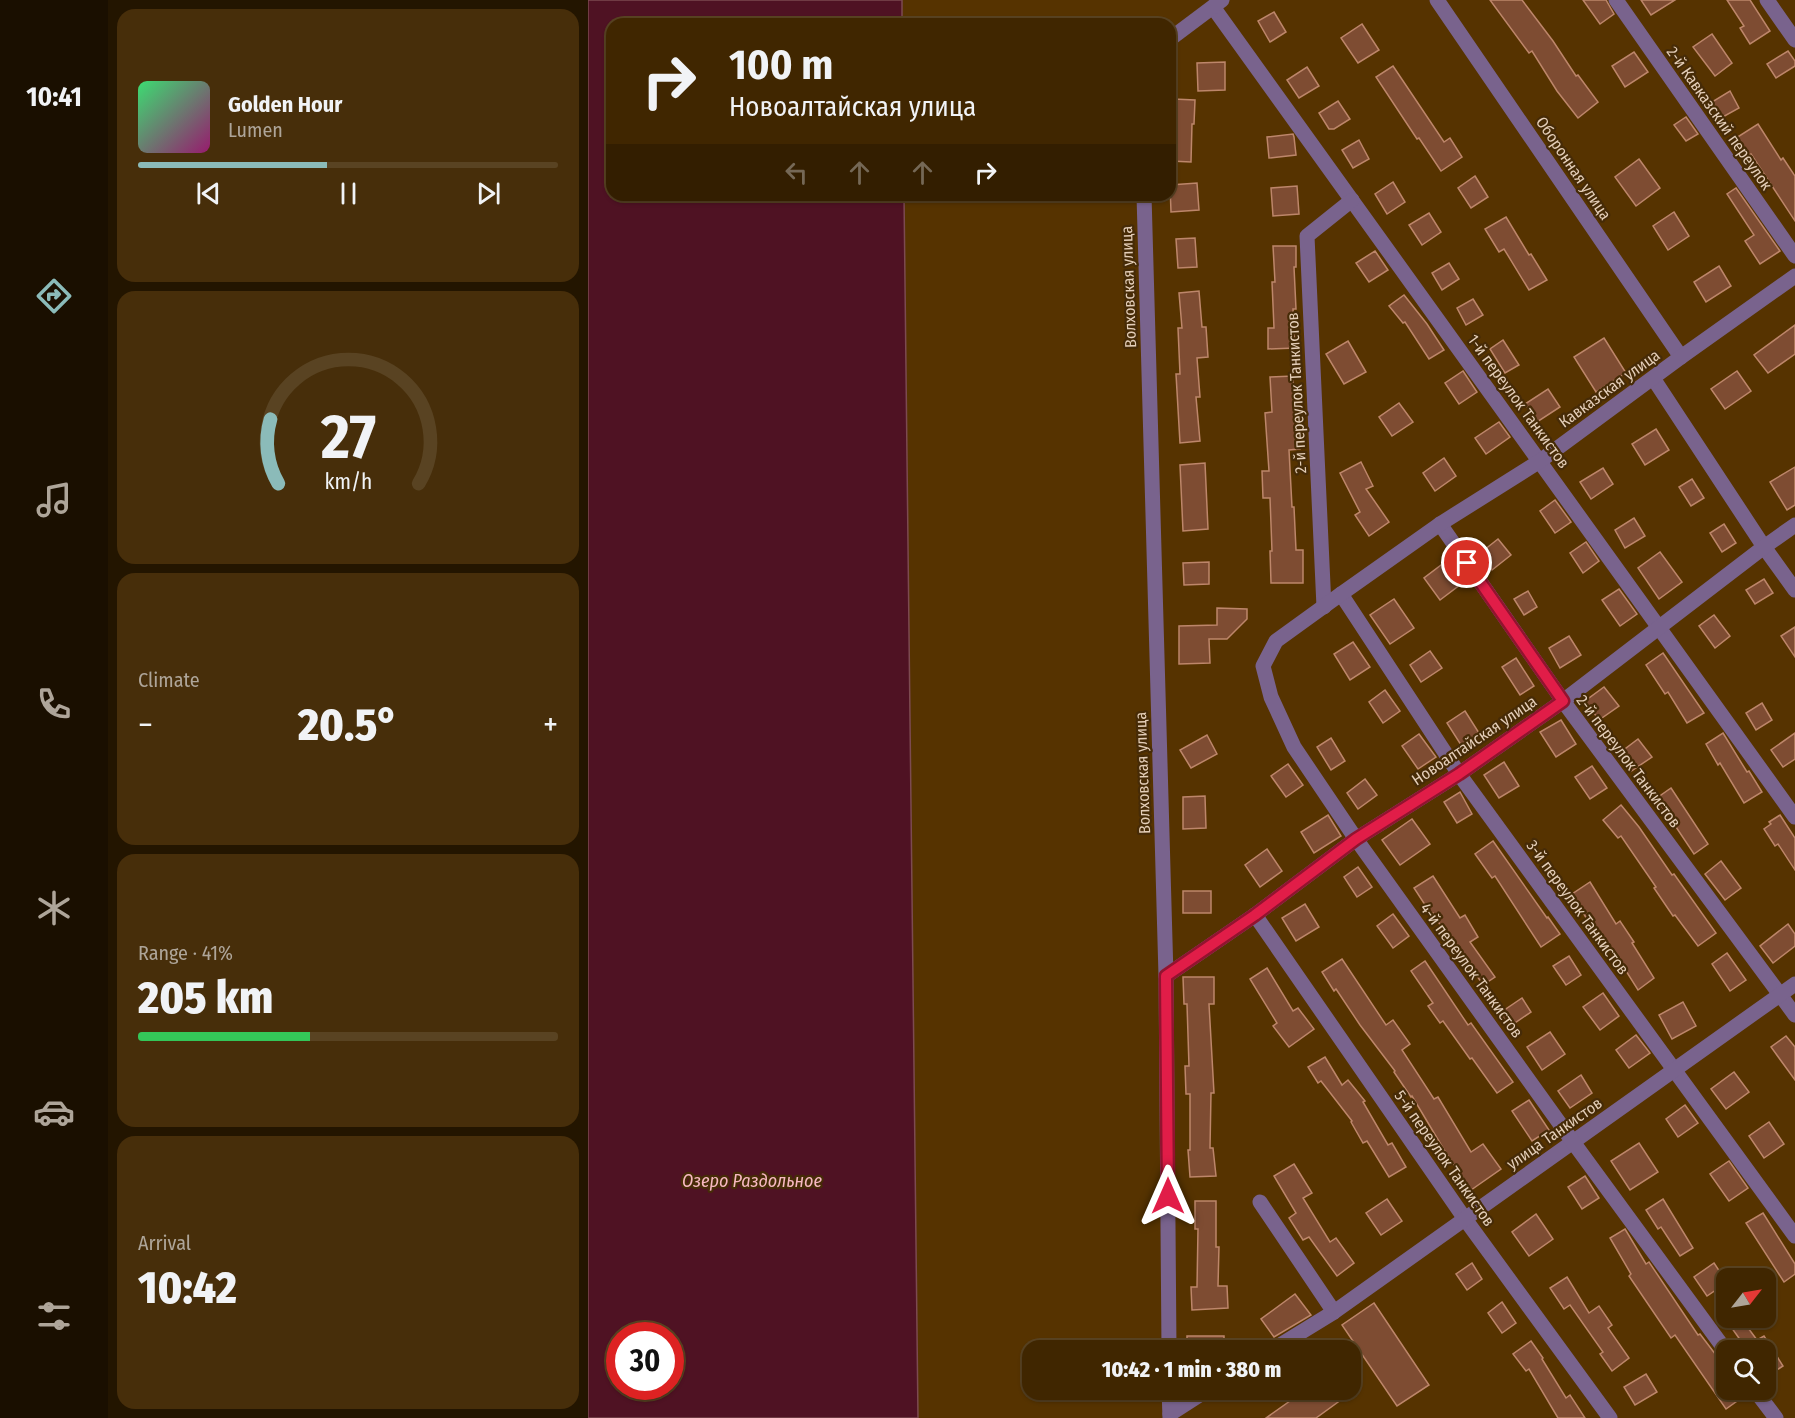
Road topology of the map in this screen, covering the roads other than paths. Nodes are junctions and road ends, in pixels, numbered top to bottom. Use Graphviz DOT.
graph roads {
  1 [pos="1437,0"];
  2 [pos="1616,0"];
  3 [pos="1767,0"];
  4 [pos="1218,3"];
  5 [pos="1176,34"];
  6 [pos="1795,40"];
  7 [pos="1352,200"];
  8 [pos="1144,201"];
  9 [pos="1795,256"];
  10 [pos="1795,276"];
  11 [pos="1681,357"];
  12 [pos="1653,378"];
  13 [pos="1540,461"];
  14 [pos="1440,524"];
  15 [pos="1795,525"];
  16 [pos="1764,547"];
  17 [pos="1795,590"];
  18 [pos="1341,594"];
  19 [pos="1324,607"];
  20 [pos="1659,627"];
  21 [pos="1563,701"];
  22 [pos="1459,774"];
  23 [pos="1795,817"];
  24 [pos="1356,839"];
  25 [pos="1255,915"];
  26 [pos="1166,976"];
  27 [pos="1795,984"];
  28 [pos="1780,994"];
  29 [pos="1795,1016"];
  30 [pos="1675,1069"];
  31 [pos="1573,1142"];
  32 [pos="1260,1202"];
  33 [pos="1465,1219"];
  34 [pos="1795,1236"];
  35 [pos="1334,1312"];
  36 [pos="1169,1340"];
  37 [pos="1288,1340"];
  38 [pos="1718,1340"];
  39 [pos="1169,1400"];
  40 [pos="1193,1400"];
  41 [pos="1762,1400"];
  42 [pos="1170,1416"];
  43 [pos="1610,1418"];
  44 [pos="1776,1418"];
  1 -- 11 [label="street, Оборонная улица"];
  2 -- 9 [label="street, 2-й Кавказский переулок"];
  3 -- 6 [label="street"];
  4 -- 5 [label="street"];
  4 -- 7 [label="street, 1-й переулок Танкистов"];
  7 -- 13 [label="street, 1-й переулок Танкистов"];
  7 -- 19 [label="street, 2-й переулок Танкистов"];
  8 -- 26 [label="street, Волховская улица"];
  10 -- 11 [label="street, Кавказская улица"];
  11 -- 12 [label="street, Кавказская улица"];
  12 -- 13 [label="street, Кавказская улица"];
  12 -- 16 [label="street"];
  13 -- 14 [label="street, Кавказская улица"];
  13 -- 20 [label="street, 1-й переулок Танкистов"];
  14 -- 18 [label="street, Кавказская улица"];
  14 -- 21 [label="street, 2-й переулок Танкистов"];
  15 -- 16 [label="street, Новоалтайская улица"];
  16 -- 17 [label="street"];
  16 -- 20 [label="street, Новоалтайская улица"];
  18 -- 19 [label="street, Кавказская улица"];
  18 -- 22 [label="street, 3-й переулок Танкистов"];
  19 -- 24 [label="street, 4-й переулок Танкистов"];
  20 -- 21 [label="street, Новоалтайская улица"];
  20 -- 23 [label="street, 1-й переулок Танкистов"];
  21 -- 22 [label="street, Новоалтайская улица"];
  21 -- 28 [label="street, 2-й переулок Танкистов"];
  22 -- 24 [label="street, Новоалтайская улица"];
  22 -- 30 [label="street, 3-й переулок Танкистов"];
  24 -- 25 [label="street, Новоалтайская улица"];
  24 -- 31 [label="street, 4-й переулок Танкистов"];
  25 -- 26 [label="street, Новоалтайская улица"];
  25 -- 33 [label="street, 5-й переулок Танкистов"];
  26 -- 36 [label="street, Волховская улица"];
  27 -- 28 [label="street, улица Танкистов"];
  28 -- 29 [label="street, 2-й переулок Танкистов"];
  28 -- 30 [label="street, улица Танкистов"];
  30 -- 31 [label="street, улица Танкистов"];
  30 -- 34 [label="street, 3-й переулок Танкистов"];
  31 -- 33 [label="street, улица Танкистов"];
  31 -- 38 [label="street, 4-й переулок Танкистов"];
  32 -- 35 [label="street"];
  33 -- 35 [label="street, улица Танкистов"];
  33 -- 43 [label="street, 5-й переулок Танкистов"];
  35 -- 37 [label="street, улица Танкистов"];
  39 -- 42 [label="street"];
  40 -- 42 [label="street"];
  41 -- 44 [label="street"];
}
